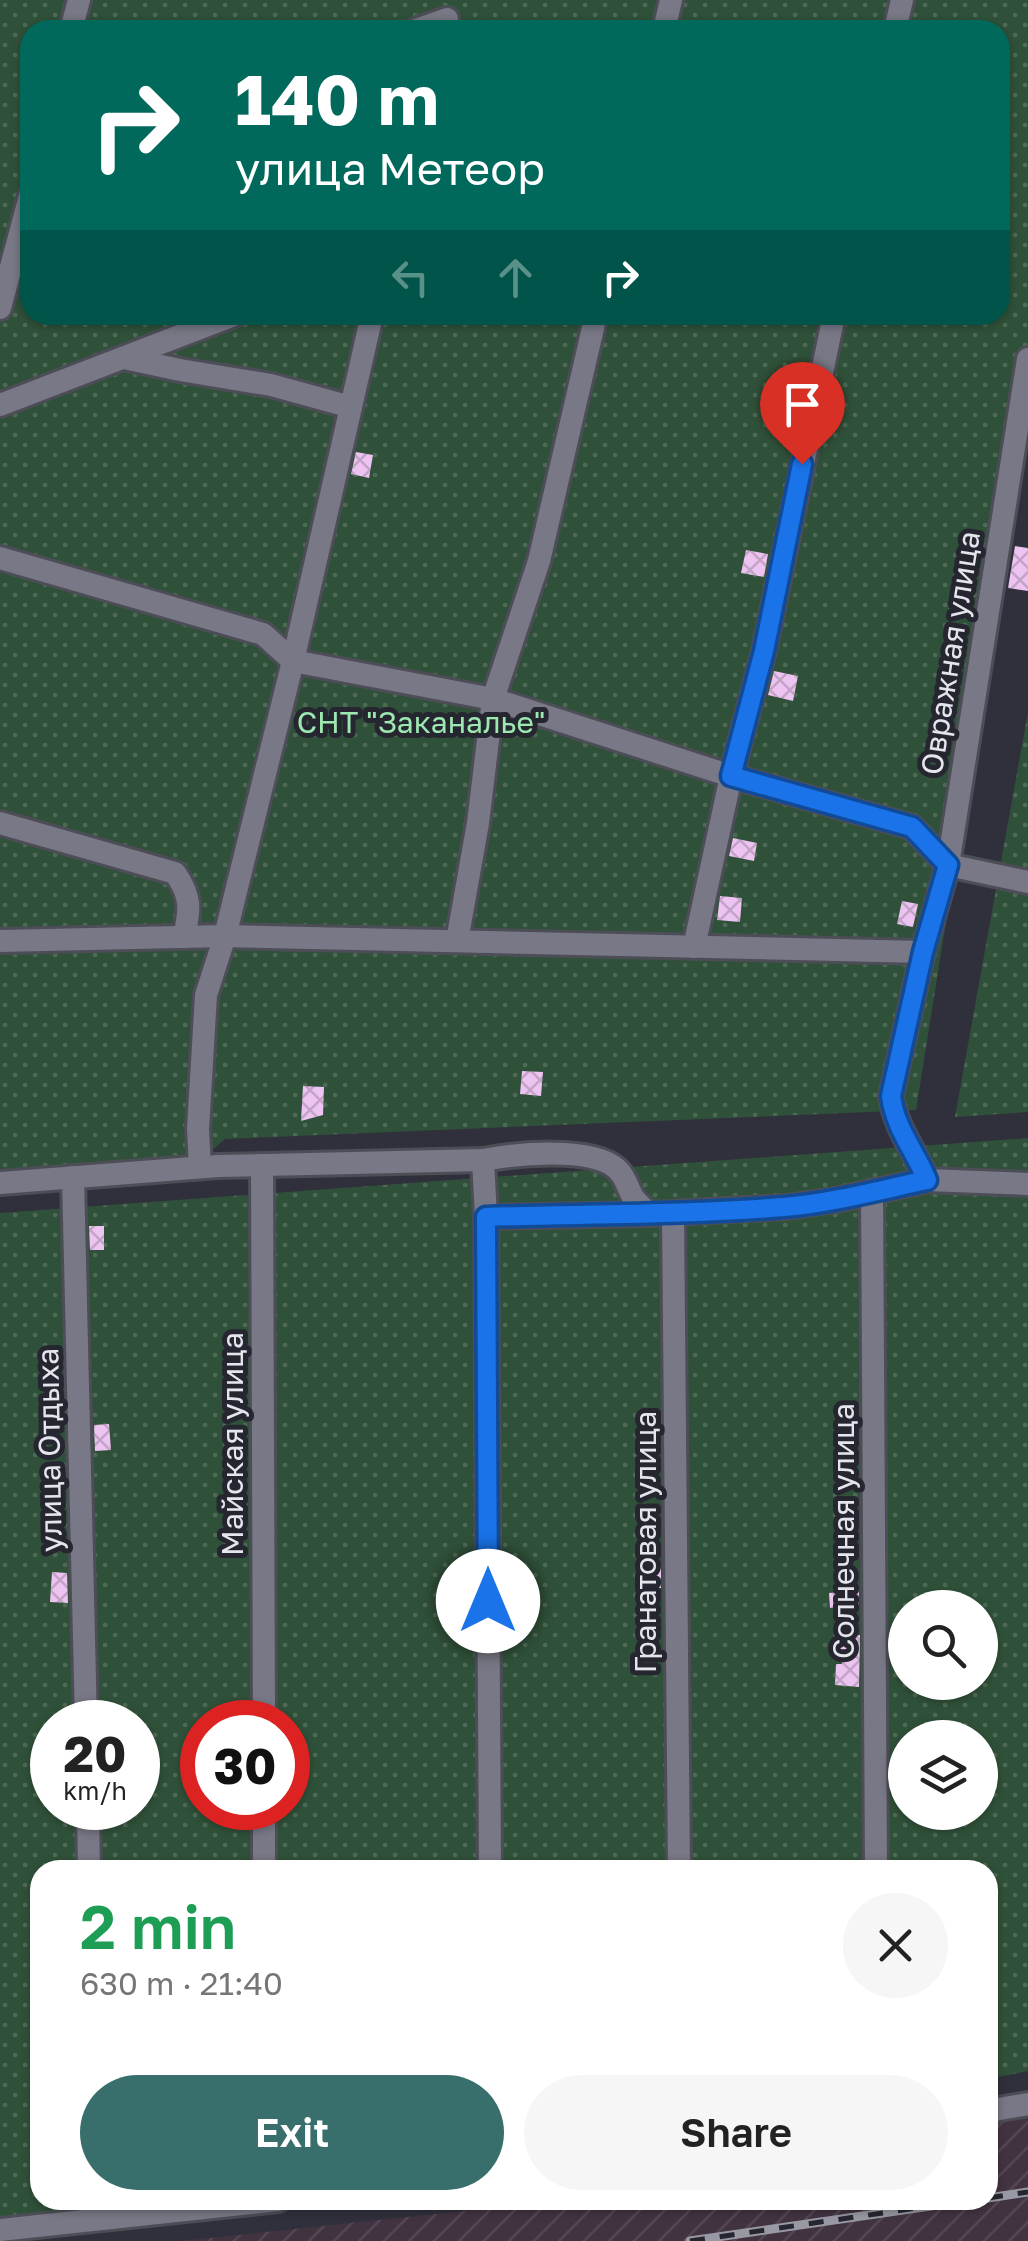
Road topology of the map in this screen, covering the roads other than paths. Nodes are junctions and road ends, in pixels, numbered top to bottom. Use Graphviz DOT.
graph roads {
  1 [pos="10,227"];
  2 [pos="0,308"];
  3 [pos="208,325"];
  4 [pos="370,325"];
  5 [pos="594,325"];
  6 [pos="832,325"];
  7 [pos="124,358"];
  8 [pos="1028,360"];
  9 [pos="0,406"];
  10 [pos="351,408"];
  11 [pos="0,558"];
  12 [pos="292,661"];
  13 [pos="493,699"];
  14 [pos="731,776"];
  15 [pos="0,823"];
  16 [pos="948,865"];
  17 [pos="1028,882"];
  18 [pos="225,936"];
  19 [pos="184,937"];
  20 [pos="0,941"];
  21 [pos="457,941"];
  22 [pos="694,947"];
  23 [pos="923,952"];
  24 [pos="483,1160"];
  25 [pos="262,1166"];
  26 [pos="200,1167"];
  27 [pos="73,1177"];
  28 [pos="927,1180"];
  29 [pos="0,1183"];
  30 [pos="1028,1184"];
  31 [pos="872,1192"];
  32 [pos="662,1213"];
  33 [pos="486,1217"];
  34 [pos="85,1700"];
  35 [pos="264,1700"];
  36 [pos="89,1830"];
  37 [pos="264,1830"];
  38 [pos="90,1860"];
  39 [pos="264,1860"];
  40 [pos="490,1860"];
  41 [pos="678,1860"];
  42 [pos="876,1860"];
  43 [pos="1028,2104"];
  44 [pos="998,2110"];
  45 [pos="97,2210"];
  46 [pos="0,2230"];
  1 -- 2 [label="street"];
  3 -- 7 [label="street"];
  4 -- 10 [label="street"];
  5 -- 13 [label="street"];
  6 -- 14 [label="street"];
  7 -- 9 [label="street"];
  7 -- 10 [label="street"];
  8 -- 16 [label="street, Овражная улица"];
  10 -- 12 [label="street"];
  11 -- 12 [label="street"];
  12 -- 13 [label="street"];
  12 -- 18 [label="street"];
  13 -- 14 [label="street"];
  13 -- 21 [label="street"];
  14 -- 16 [label="street"];
  14 -- 22 [label="street"];
  15 -- 19 [label="street"];
  16 -- 17 [label="street"];
  16 -- 23 [label="street, Овражная улица"];
  18 -- 19 [label="street"];
  18 -- 21 [label="street"];
  18 -- 26 [label="street"];
  19 -- 20 [label="street"];
  21 -- 22 [label="street"];
  22 -- 23 [label="street"];
  23 -- 28 [label="street, Овражная улица"];
  24 -- 25 [label="street"];
  24 -- 32 [label="street"];
  24 -- 33 [label="street"];
  25 -- 26 [label="street"];
  25 -- 35 [label="street, Майская улица"];
  26 -- 27 [label="street"];
  27 -- 29 [label="street"];
  27 -- 34 [label="street, улица Отдыха"];
  28 -- 30 [label="street"];
  28 -- 31 [label="street"];
  31 -- 32 [label="street"];
  31 -- 42 [label="street, Солнечная улица"];
  32 -- 33 [label="street"];
  32 -- 41 [label="street, Гранатовая улица"];
  33 -- 40 [label="street"];
  36 -- 38 [label="street"];
  37 -- 39 [label="street"];
  43 -- 44 [label="street"];
  45 -- 46 [label="street"];
}
